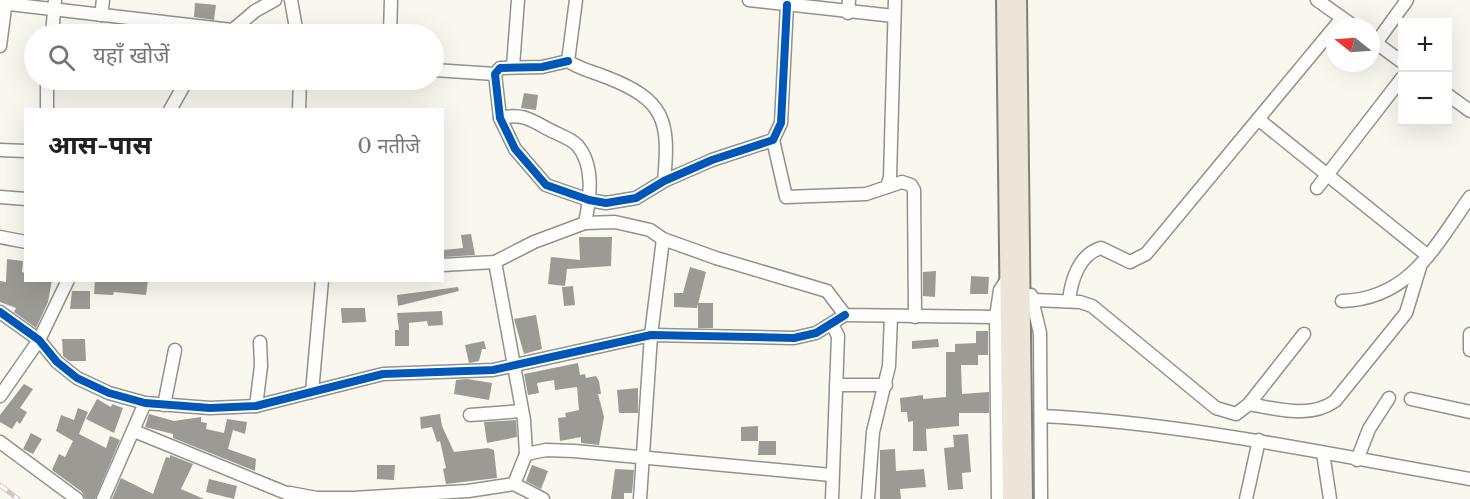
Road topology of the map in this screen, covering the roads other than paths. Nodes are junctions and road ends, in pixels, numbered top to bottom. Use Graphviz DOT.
graph roads {
  1 [pos="103,0"];
  2 [pos="291,0"];
  3 [pos="391,0"];
  4 [pos="519,0"];
  5 [pos="576,0"];
  6 [pos="749,0"];
  7 [pos="895,0"];
  8 [pos="1005,0"];
  9 [pos="1018,0"];
  10 [pos="1317,0"];
  11 [pos="1407,0"];
  12 [pos="273,1"];
  13 [pos="4,2"];
  14 [pos="783,3"];
  15 [pos="55,5"];
  16 [pos="848,6"];
  17 [pos="101,15"];
  18 [pos="894,16"];
  19 [pos="1342,18"];
  20 [pos="53,24"];
  21 [pos="169,24"];
  22 [pos="240,24"];
  23 [pos="295,24"];
  24 [pos="390,24"];
  25 [pos="1380,34"];
  26 [pos="1326,37"];
  27 [pos="0,46"];
  28 [pos="1380,46"];
  29 [pos="1398,59"];
  30 [pos="568,61"];
  31 [pos="513,66"];
  32 [pos="444,71"];
  33 [pos="495,74"];
  34 [pos="1398,83"];
  35 [pos="47,90"];
  36 [pos="181,90"];
  37 [pos="300,90"];
  38 [pos="1452,98"];
  39 [pos="47,108"];
  40 [pos="171,108"];
  41 [pos="299,108"];
  42 [pos="1470,111"];
  43 [pos="500,118"];
  44 [pos="1258,119"];
  45 [pos="773,140"];
  46 [pos="0,150"];
  47 [pos="24,151"];
  48 [pos="1327,176"];
  49 [pos="664,181"];
  50 [pos="887,186"];
  51 [pos="1317,188"];
  52 [pos="1470,196"];
  53 [pos="0,197"];
  54 [pos="24,199"];
  55 [pos="589,200"];
  56 [pos="585,223"];
  57 [pos="0,237"];
  58 [pos="663,239"];
  59 [pos="24,242"];
  60 [pos="1428,256"];
  61 [pos="495,262"];
  62 [pos="444,265"];
  63 [pos="1420,267"];
  64 [pos="1016,277"];
  65 [pos="67,282"];
  66 [pos="321,282"];
  67 [pos="1022,301"];
  68 [pos="1069,301"];
  69 [pos="1342,301"];
  70 [pos="0,312"];
  71 [pos="845,315"];
  72 [pos="891,316"];
  73 [pos="915,317"];
  74 [pos="996,317"];
  75 [pos="832,324"];
  76 [pos="1304,334"];
  77 [pos="1470,334"];
  78 [pos="651,335"];
  79 [pos="39,340"];
  80 [pos="260,342"];
  81 [pos="175,350"];
  82 [pos="1470,350"];
  83 [pos="513,365"];
  84 [pos="836,385"];
  85 [pos="886,385"];
  86 [pos="312,392"];
  87 [pos="0,396"];
  88 [pos="1389,398"];
  89 [pos="1411,399"];
  90 [pos="145,403"];
  91 [pos="1249,404"];
  92 [pos="164,405"];
  93 [pos="256,406"];
  94 [pos="522,411"];
  95 [pos="1470,412"];
  96 [pos="470,415"];
  97 [pos="1041,416"];
  98 [pos="134,431"];
  99 [pos="1260,440"];
  100 [pos="0,442"];
  101 [pos="1323,453"];
  102 [pos="526,454"];
  103 [pos="642,458"];
  104 [pos="1357,460"];
  105 [pos="831,475"];
  106 [pos="1470,479"];
  107 [pos="514,484"];
  108 [pos="294,496"];
  109 [pos="77,499"];
  110 [pos="103,499"];
  111 [pos="543,499"];
  112 [pos="640,499"];
  113 [pos="832,499"];
  114 [pos="868,499"];
  115 [pos="998,499"];
  116 [pos="1011,499"];
  117 [pos="1024,499"];
  118 [pos="1041,499"];
  119 [pos="1246,499"];
  120 [pos="1330,499"];
  1 -- 17 [label="street"];
  2 -- 23 [label="street"];
  3 -- 24 [label="street"];
  4 -- 31 [label="street"];
  5 -- 30 [label="street"];
  6 -- 14 [label="street"];
  7 -- 18 [label="street"];
  8 -- 64 [label="main road"];
  9 -- 64 [label="main road"];
  10 -- 19 [label="street"];
  11 -- 25 [label="street"];
  12 -- 22 [label="street"];
  13 -- 15 [label="street"];
  13 -- 27 [label="street"];
  14 -- 16 [label="street"];
  14 -- 45 [label="street"];
  15 -- 17 [label="street"];
  15 -- 20 [label="street"];
  16 -- 18 [label="street"];
  17 -- 21 [label="street"];
  18 -- 50 [label="street"];
  26 -- 44 [label="street"];
  28 -- 29 [label="street"];
  30 -- 31 [label="street"];
  30 -- 49 [label="street"];
  31 -- 33 [label="street"];
  32 -- 33 [label="street"];
  33 -- 43 [label="street"];
  34 -- 48 [label="street"];
  35 -- 39 [label="street"];
  36 -- 40 [label="street"];
  37 -- 41 [label="street"];
  38 -- 42 [label="street"];
  43 -- 55 [label="street"];
  43 -- 55 [label="street"];
  44 -- 48 [label="street"];
  44 -- 68 [label="street"];
  45 -- 49 [label="street"];
  45 -- 50 [label="street"];
  46 -- 47 [label="street"];
  48 -- 51 [label="street"];
  48 -- 60 [label="street"];
  49 -- 55 [label="street"];
  50 -- 73 [label="street"];
  52 -- 60 [label="street"];
  53 -- 54 [label="street"];
  55 -- 56 [label="street"];
  56 -- 58 [label="street"];
  56 -- 61 [label="street"];
  57 -- 59 [label="street"];
  58 -- 71 [label="street"];
  58 -- 78 [label="street"];
  60 -- 63 [label="street"];
  61 -- 62 [label="street"];
  61 -- 83 [label="street"];
  63 -- 69 [label="street"];
  63 -- 91 [label="street"];
  64 -- 67 [label="main road"];
  64 -- 74 [label="street"];
  65 -- 79 [label="street"];
  66 -- 86 [label="street"];
  67 -- 68 [label="street"];
  67 -- 97 [label="street"];
  67 -- 116 [label="main road"];
  67 -- 117 [label="main road"];
  68 -- 91 [label="street"];
  70 -- 79 [label="street"];
  71 -- 72 [label="street"];
  71 -- 75 [label="street"];
  72 -- 73 [label="street"];
  72 -- 85 [label="street"];
  73 -- 74 [label="street"];
  74 -- 115 [label="street"];
  75 -- 78 [label="street"];
  75 -- 84 [label="street"];
  76 -- 91 [label="street"];
  77 -- 82 [label="street"];
  78 -- 83 [label="street"];
  78 -- 103 [label="street"];
  79 -- 87 [label="street"];
  79 -- 90 [label="street"];
  80 -- 93 [label="street"];
  81 -- 92 [label="street"];
  83 -- 86 [label="street"];
  83 -- 94 [label="street"];
  84 -- 85 [label="street"];
  84 -- 105 [label="street"];
  85 -- 114 [label="street"];
  86 -- 93 [label="street"];
  88 -- 104 [label="street"];
  89 -- 95 [label="street"];
  90 -- 92 [label="street"];
  90 -- 98 [label="street"];
  92 -- 93 [label="street"];
  94 -- 96 [label="street"];
  94 -- 102 [label="street"];
  97 -- 99 [label="street"];
  97 -- 118 [label="street"];
  98 -- 108 [label="street"];
  98 -- 110 [label="street"];
  99 -- 101 [label="street"];
  99 -- 119 [label="street"];
  100 -- 109 [label="street"];
  101 -- 104 [label="street"];
  101 -- 120 [label="street"];
  102 -- 103 [label="street"];
  102 -- 107 [label="street"];
  103 -- 105 [label="street"];
  103 -- 112 [label="street"];
  104 -- 106 [label="street"];
  105 -- 113 [label="street"];
  107 -- 108 [label="street"];
  107 -- 111 [label="street"];
}
